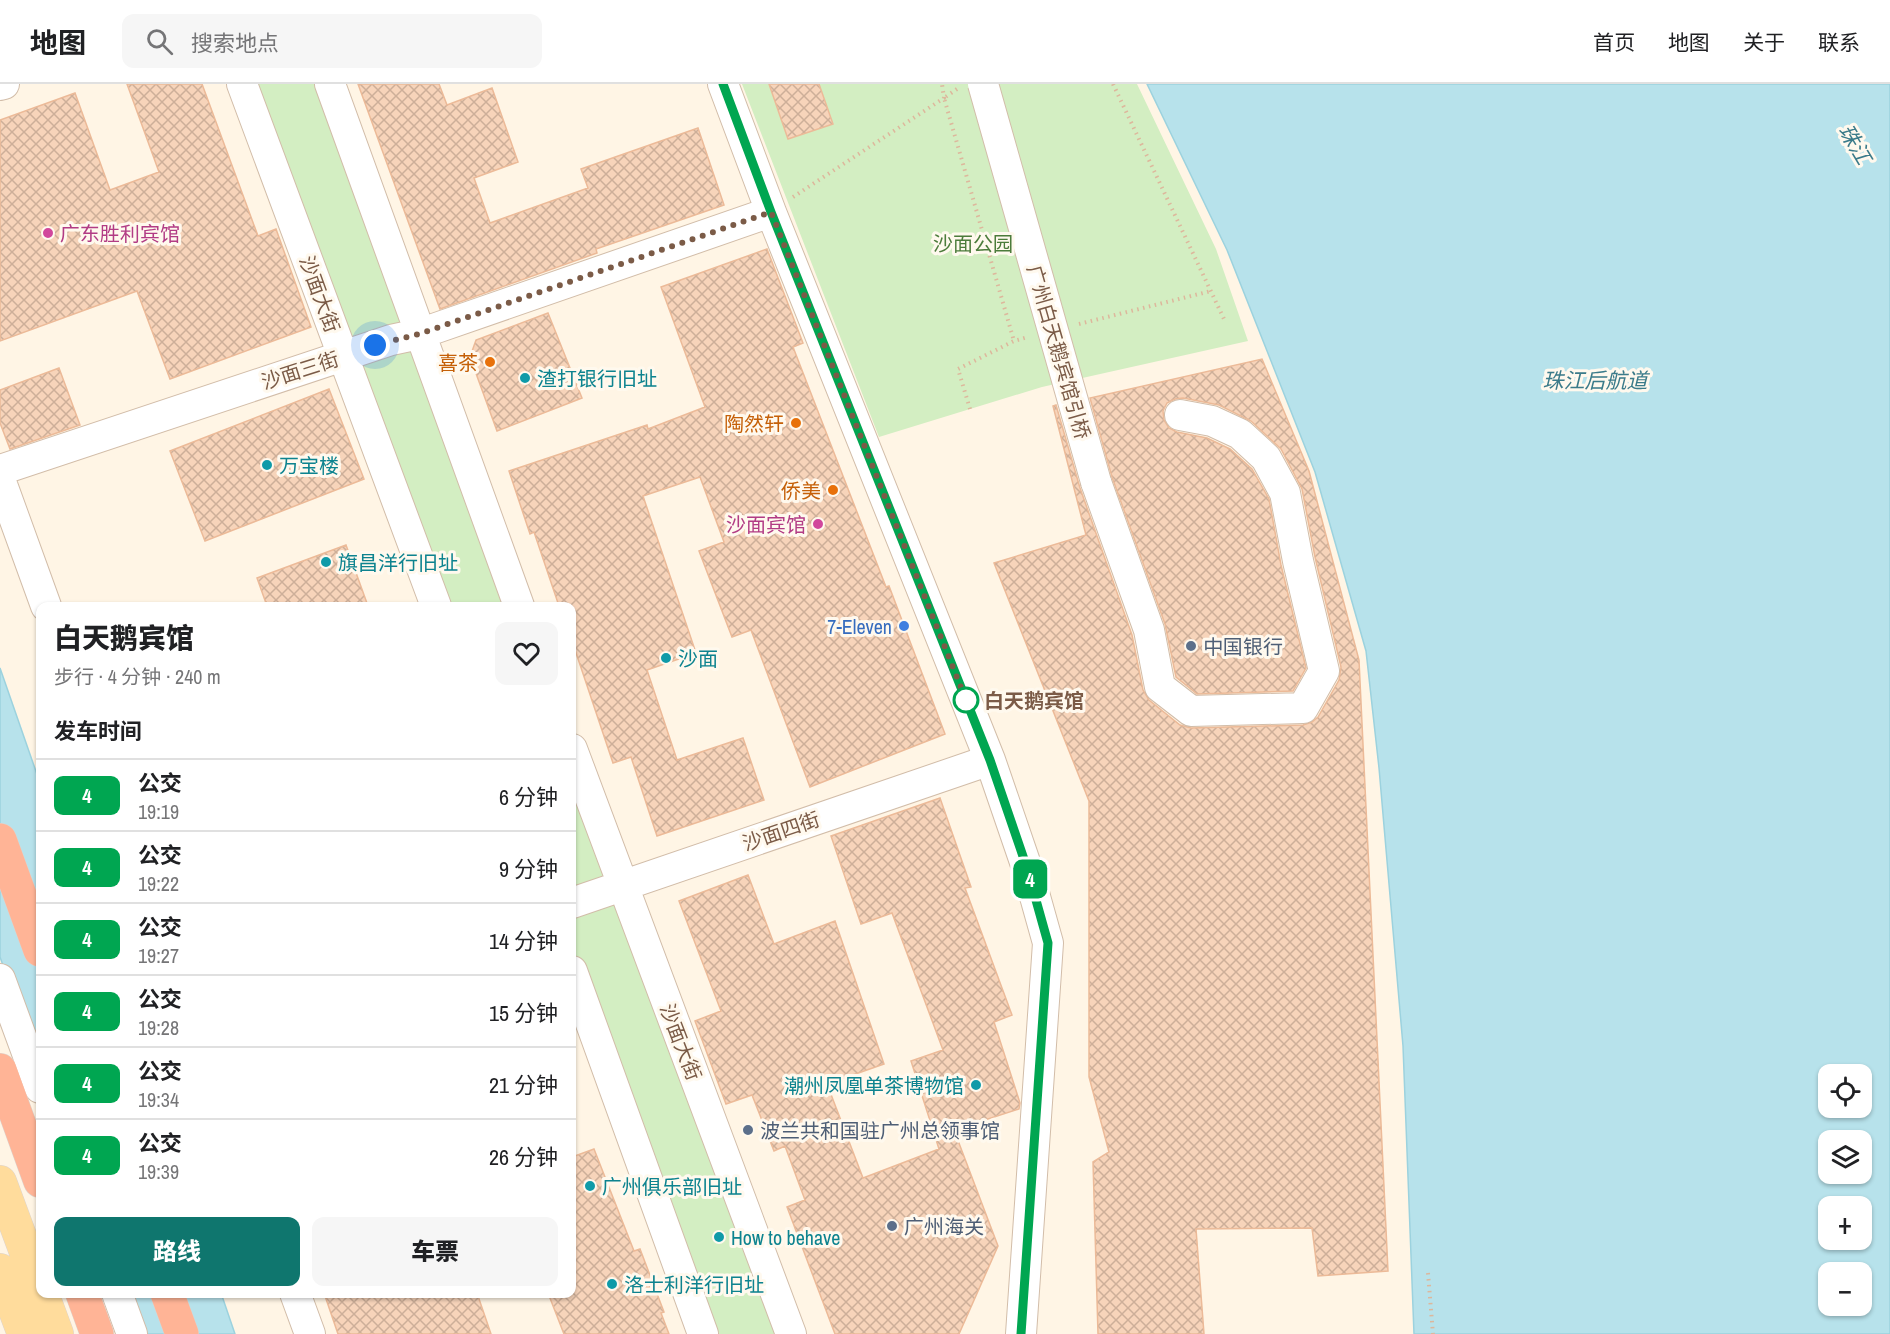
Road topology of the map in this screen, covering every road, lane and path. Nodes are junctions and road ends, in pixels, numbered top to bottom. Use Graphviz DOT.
graph roads {
  1 [pos="242,84"];
  2 [pos="330,84"];
  3 [pos="723,84"];
  4 [pos="942,84"];
  5 [pos="983,84"];
  6 [pos="1113,84"];
  7 [pos="944,98"];
  8 [pos="771,212"];
  9 [pos="1224,319"];
  10 [pos="419,334"];
  11 [pos="1014,341"];
  12 [pos="343,356"];
  13 [pos="1180,415"];
  14 [pos="0,470"];
  15 [pos="0,479"];
  16 [pos="45,602"];
  17 [pos="435,602"];
  18 [pos="518,602"];
  19 [pos="576,760"];
  20 [pos="990,760"];
  21 [pos="0,840"];
  22 [pos="621,885"];
  23 [pos="576,902"];
  24 [pos="36,940"];
  25 [pos="0,979"];
  26 [pos="576,982"];
  27 [pos="34,1053"];
  28 [pos="0,1070"];
  29 [pos="36,1169"];
  30 [pos="0,1182"];
  31 [pos="0,1270"];
  32 [pos="1428,1272"];
  33 [pos="36,1279"];
  34 [pos="43,1298"];
  35 [pos="84,1298"];
  36 [pos="119,1298"];
  37 [pos="169,1298"];
  38 [pos="297,1298"];
  39 [pos="24,1334"];
  40 [pos="57,1334"];
  41 [pos="97,1334"];
  42 [pos="132,1334"];
  43 [pos="182,1334"];
  44 [pos="310,1334"];
  45 [pos="703,1334"];
  46 [pos="791,1334"];
  47 [pos="1021,1334"];
  48 [pos="1433,1334"];
  1 -- 12 [label="street, 沙面大街"];
  2 -- 10 [label="street"];
  3 -- 8 [label="street"];
  4 -- 7 [label="path"];
  5 -- 13 [label="street, 广州白天鹅宾馆引桥, bridge"];
  6 -- 9 [label="path"];
  7 -- 8 [label="path"];
  7 -- 11 [label="path"];
  8 -- 10 [label="street, 沙面三街"];
  8 -- 20 [label="street"];
  10 -- 12 [label="street, 沙面三街"];
  10 -- 18 [label="street"];
  12 -- 14 [label="street, 沙面三街"];
  12 -- 17 [label="street, 沙面大街"];
  15 -- 16 [label="street"];
  19 -- 22 [label="street, 沙面大街"];
  20 -- 22 [label="street, 沙面四街"];
  20 -- 47 [label="street"];
  21 -- 24 [label="highway"];
  22 -- 23 [label="street, 沙面四街"];
  22 -- 46 [label="street, 沙面大街"];
  25 -- 27 [label="street"];
  26 -- 45 [label="street"];
  28 -- 29 [label="highway"];
  30 -- 33 [label="main road"];
  31 -- 39 [label="main road"];
  32 -- 48 [label="path"];
  34 -- 40 [label="main road"];
  35 -- 41 [label="highway"];
  36 -- 42 [label="street"];
  37 -- 43 [label="highway"];
  38 -- 44 [label="street"];
}
